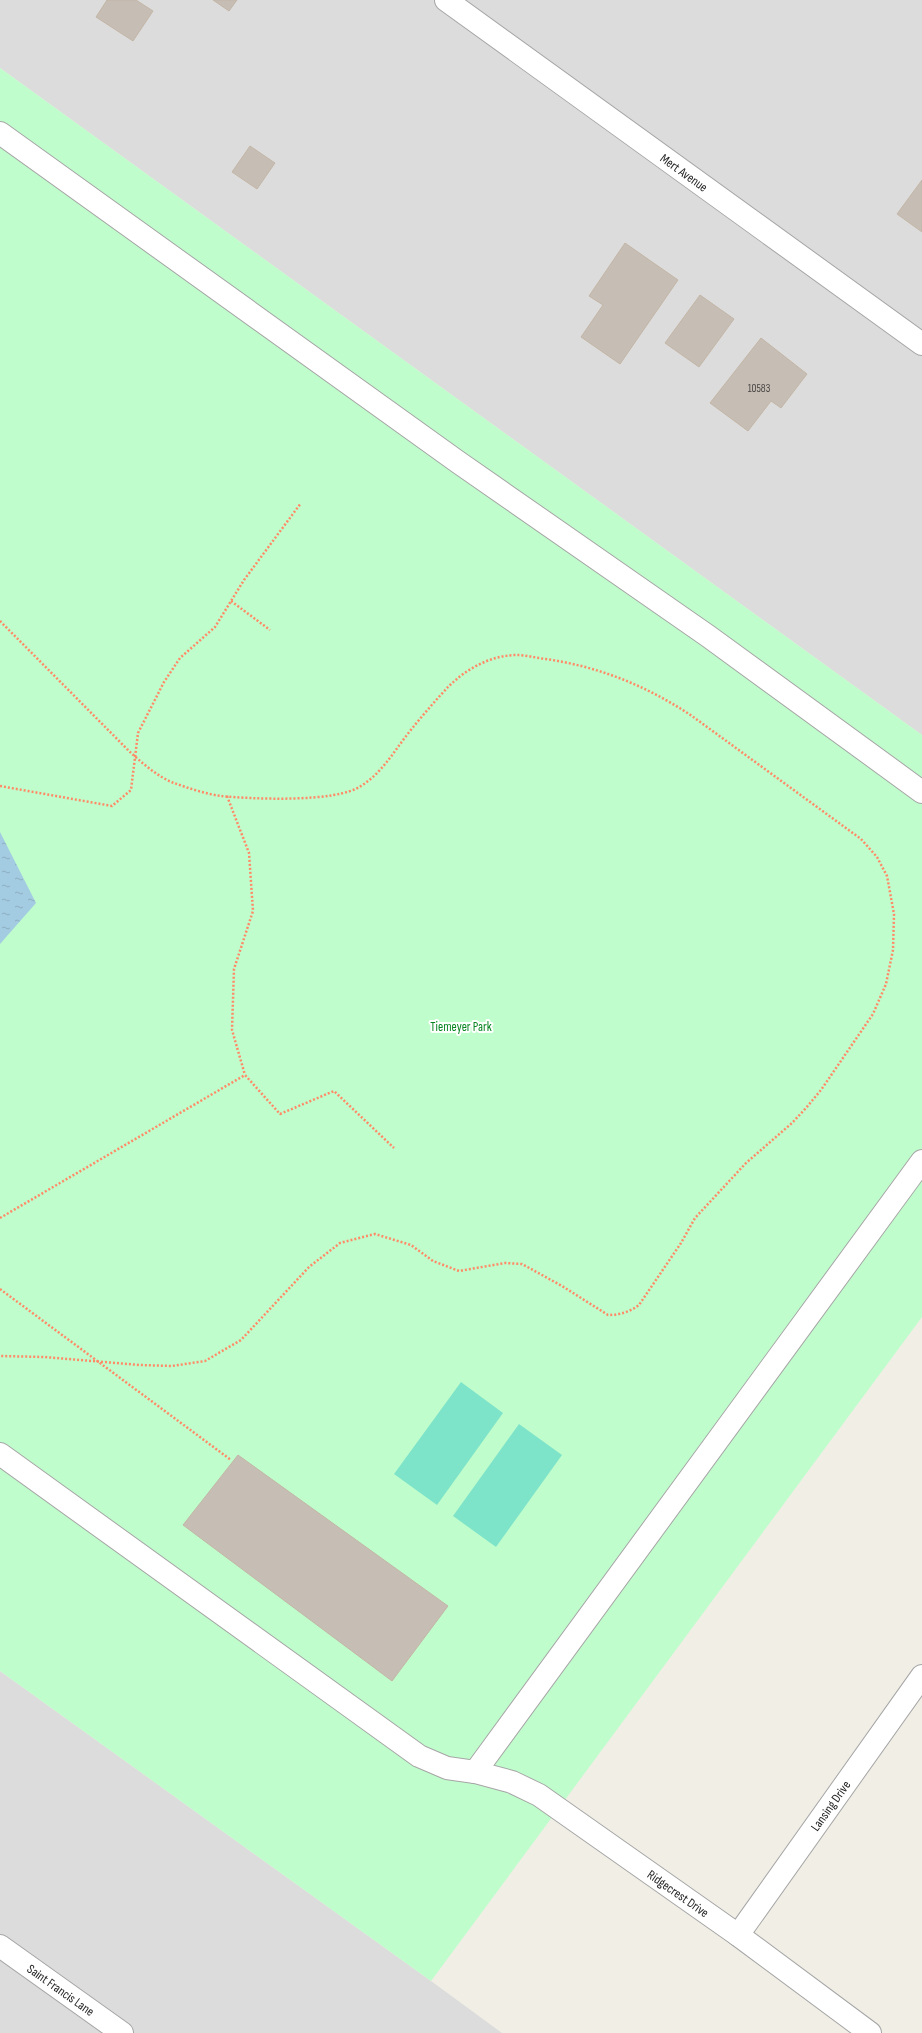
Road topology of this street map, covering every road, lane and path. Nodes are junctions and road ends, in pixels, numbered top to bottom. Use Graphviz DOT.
graph roads {
  1 [pos="446,0"];
  2 [pos="0,133"];
  3 [pos="922,344"];
  4 [pos="301,503"];
  5 [pos="231,601"];
  6 [pos="0,622"];
  7 [pos="270,630"];
  8 [pos="135,756"];
  9 [pos="0,786"];
  10 [pos="922,792"];
  11 [pos="227,796"];
  12 [pos="245,1075"];
  13 [pos="394,1148"];
  14 [pos="922,1161"];
  15 [pos="0,1218"];
  16 [pos="0,1289"];
  17 [pos="0,1356"];
  18 [pos="98,1362"];
  19 [pos="0,1454"];
  20 [pos="231,1460"];
  21 [pos="922,1676"];
  22 [pos="475,1772"];
  23 [pos="738,1935"];
  24 [pos="0,1946"];
  25 [pos="122,2033"];
  26 [pos="870,2033"];
  1 -- 3 [label="street, Mert Avenue"];
  2 -- 10 [label="street"];
  4 -- 5 [label="path"];
  5 -- 7 [label="path"];
  5 -- 8 [label="path"];
  6 -- 8 [label="path"];
  8 -- 9 [label="path"];
  8 -- 11 [label="path"];
  11 -- 12 [label="path"];
  11 -- 18 [label="path"];
  12 -- 13 [label="path"];
  12 -- 15 [label="path"];
  14 -- 22 [label="street"];
  16 -- 18 [label="path"];
  17 -- 18 [label="path"];
  18 -- 20 [label="path"];
  19 -- 22 [label="street, Ridgecrest Drive"];
  21 -- 23 [label="street, Lansing Drive"];
  22 -- 23 [label="street, Ridgecrest Drive"];
  23 -- 26 [label="street, Ridgecrest Drive"];
  24 -- 25 [label="street, Saint Francis Lane"];
}
